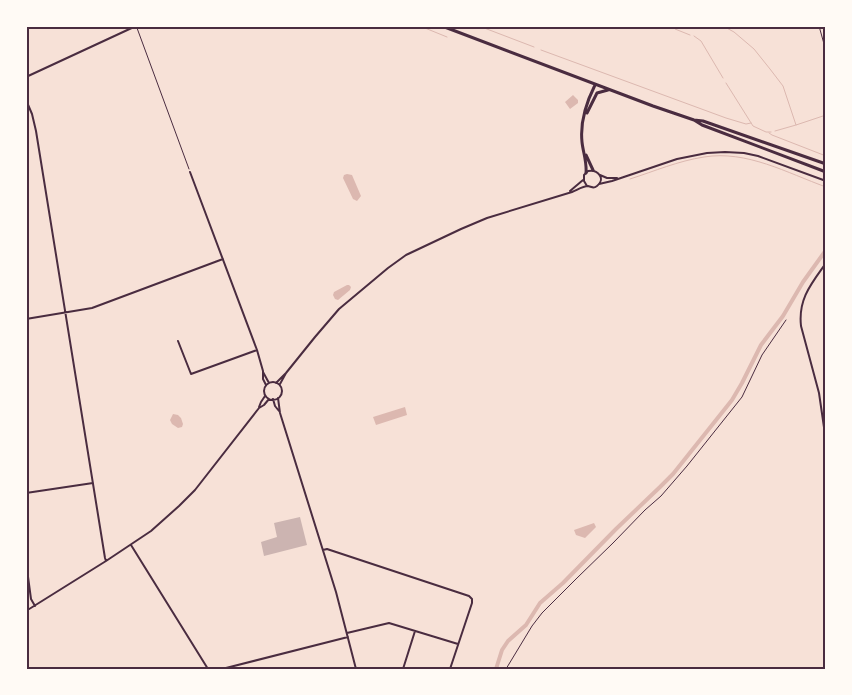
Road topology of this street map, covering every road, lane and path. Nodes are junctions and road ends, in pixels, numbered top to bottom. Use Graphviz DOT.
graph roads {
  1 [pos="136,26"];
  2 [pos="442,26"];
  3 [pos="819,26"];
  4 [pos="826,52"];
  5 [pos="26,77"];
  6 [pos="595,85"];
  7 [pos="608,90"];
  8 [pos="26,100"];
  9 [pos="584,118"];
  10 [pos="694,120"];
  11 [pos="584,152"];
  12 [pos="826,164"];
  13 [pos="593,170"];
  14 [pos="190,172"];
  15 [pos="826,172"];
  16 [pos="586,173"];
  17 [pos="600,175"];
  18 [pos="620,178"];
  19 [pos="583,179"];
  20 [pos="826,181"];
  21 [pos="599,184"];
  22 [pos="588,186"];
  23 [pos="568,193"];
  24 [pos="223,259"];
  25 [pos="826,263"];
  26 [pos="65,312"];
  27 [pos="26,319"];
  28 [pos="786,320"];
  29 [pos="178,341"];
  30 [pos="257,350"];
  31 [pos="263,371"];
  32 [pos="286,374"];
  33 [pos="269,383"];
  34 [pos="276,383"];
  35 [pos="266,385"];
  36 [pos="280,385"];
  37 [pos="265,396"];
  38 [pos="278,398"];
  39 [pos="269,399"];
  40 [pos="274,400"];
  41 [pos="259,408"];
  42 [pos="280,412"];
  43 [pos="826,441"];
  44 [pos="93,483"];
  45 [pos="26,493"];
  46 [pos="131,545"];
  47 [pos="323,550"];
  48 [pos="106,561"];
  49 [pos="26,562"];
  50 [pos="35,606"];
  51 [pos="26,611"];
  52 [pos="415,631"];
  53 [pos="347,633"];
  54 [pos="348,637"];
  55 [pos="458,644"];
  56 [pos="207,669"];
  57 [pos="222,669"];
  58 [pos="356,669"];
  59 [pos="403,669"];
  60 [pos="450,669"];
  61 [pos="506,669"];
  1 -- 5 [label="street"];
  1 -- 14 [label="path"];
  2 -- 6 [label="main road"];
  3 -- 4 [label="path"];
  6 -- 7 [label="main road"];
  6 -- 9 [label="main road"];
  7 -- 9 [label="main road"];
  7 -- 10 [label="main road"];
  8 -- 26 [label="street"];
  9 -- 11 [label="main road"];
  10 -- 12 [label="main road"];
  10 -- 15 [label="main road"];
  11 -- 13 [label="main road"];
  11 -- 16 [label="main road"];
  13 -- 16 [label="street"];
  13 -- 17 [label="street"];
  14 -- 24 [label="street"];
  16 -- 19 [label="street"];
  17 -- 18 [label="street"];
  17 -- 21 [label="street"];
  18 -- 20 [label="street"];
  18 -- 21 [label="street"];
  19 -- 22 [label="street"];
  19 -- 23 [label="street"];
  21 -- 22 [label="street"];
  22 -- 23 [label="street"];
  23 -- 32 [label="street"];
  24 -- 26 [label="street"];
  24 -- 30 [label="street"];
  25 -- 43 [label="street"];
  26 -- 27 [label="street"];
  26 -- 44 [label="street"];
  28 -- 61 [label="path"];
  29 -- 30 [label="street"];
  30 -- 31 [label="street"];
  31 -- 33 [label="street"];
  31 -- 35 [label="street"];
  32 -- 34 [label="street"];
  32 -- 36 [label="street"];
  33 -- 34 [label="street"];
  33 -- 35 [label="street"];
  34 -- 36 [label="street"];
  35 -- 37 [label="street"];
  36 -- 38 [label="street"];
  37 -- 39 [label="street"];
  37 -- 41 [label="street"];
  38 -- 40 [label="street"];
  38 -- 42 [label="street"];
  39 -- 40 [label="street"];
  39 -- 41 [label="street"];
  40 -- 42 [label="street"];
  41 -- 46 [label="street"];
  42 -- 47 [label="street"];
  44 -- 45 [label="street"];
  44 -- 48 [label="street"];
  46 -- 48 [label="street"];
  46 -- 56 [label="street"];
  47 -- 53 [label="street"];
  47 -- 55 [label="street"];
  48 -- 50 [label="street"];
  49 -- 50 [label="street"];
  50 -- 51 [label="street"];
  52 -- 53 [label="street"];
  52 -- 55 [label="street"];
  52 -- 59 [label="street"];
  53 -- 54 [label="street"];
  54 -- 57 [label="street"];
  54 -- 58 [label="street"];
  55 -- 60 [label="street"];
}
